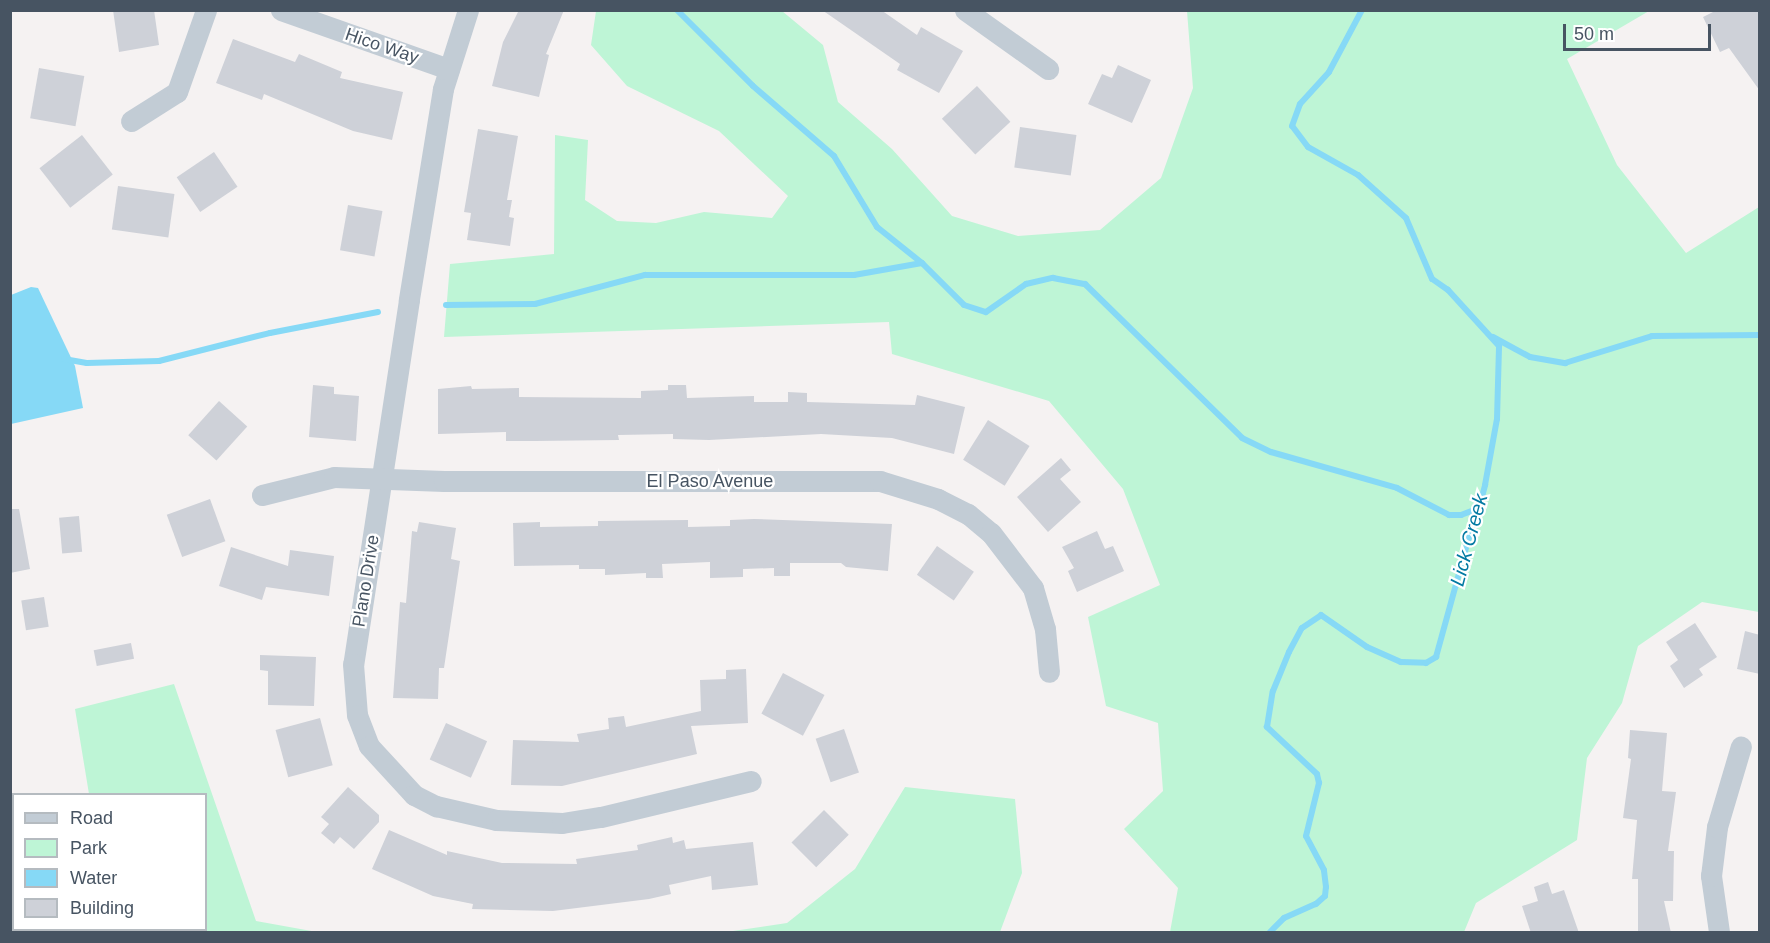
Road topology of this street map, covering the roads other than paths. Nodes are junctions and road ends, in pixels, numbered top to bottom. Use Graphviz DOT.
graph roads {
  1 [pos="206,10"];
  2 [pos="281,10"];
  3 [pos="468,10"];
  4 [pos="964,10"];
  5 [pos="449,69"];
  6 [pos="1048,69"];
  7 [pos="131,120"];
  8 [pos="382,478"];
  9 [pos="262,495"];
  10 [pos="1049,672"];
  11 [pos="1742,747"];
  12 [pos="751,780"];
  13 [pos="1719,933"];
  1 -- 7 [label="street"];
  2 -- 5 [label="street, Hico Way"];
  3 -- 5 [label="street, Plano Drive"];
  4 -- 6 [label="street"];
  5 -- 8 [label="street, Plano Drive"];
  8 -- 9 [label="street, El Paso Avenue"];
  8 -- 10 [label="street, El Paso Avenue"];
  8 -- 12 [label="street, Plano Drive"];
  11 -- 13 [label="street"];
}
